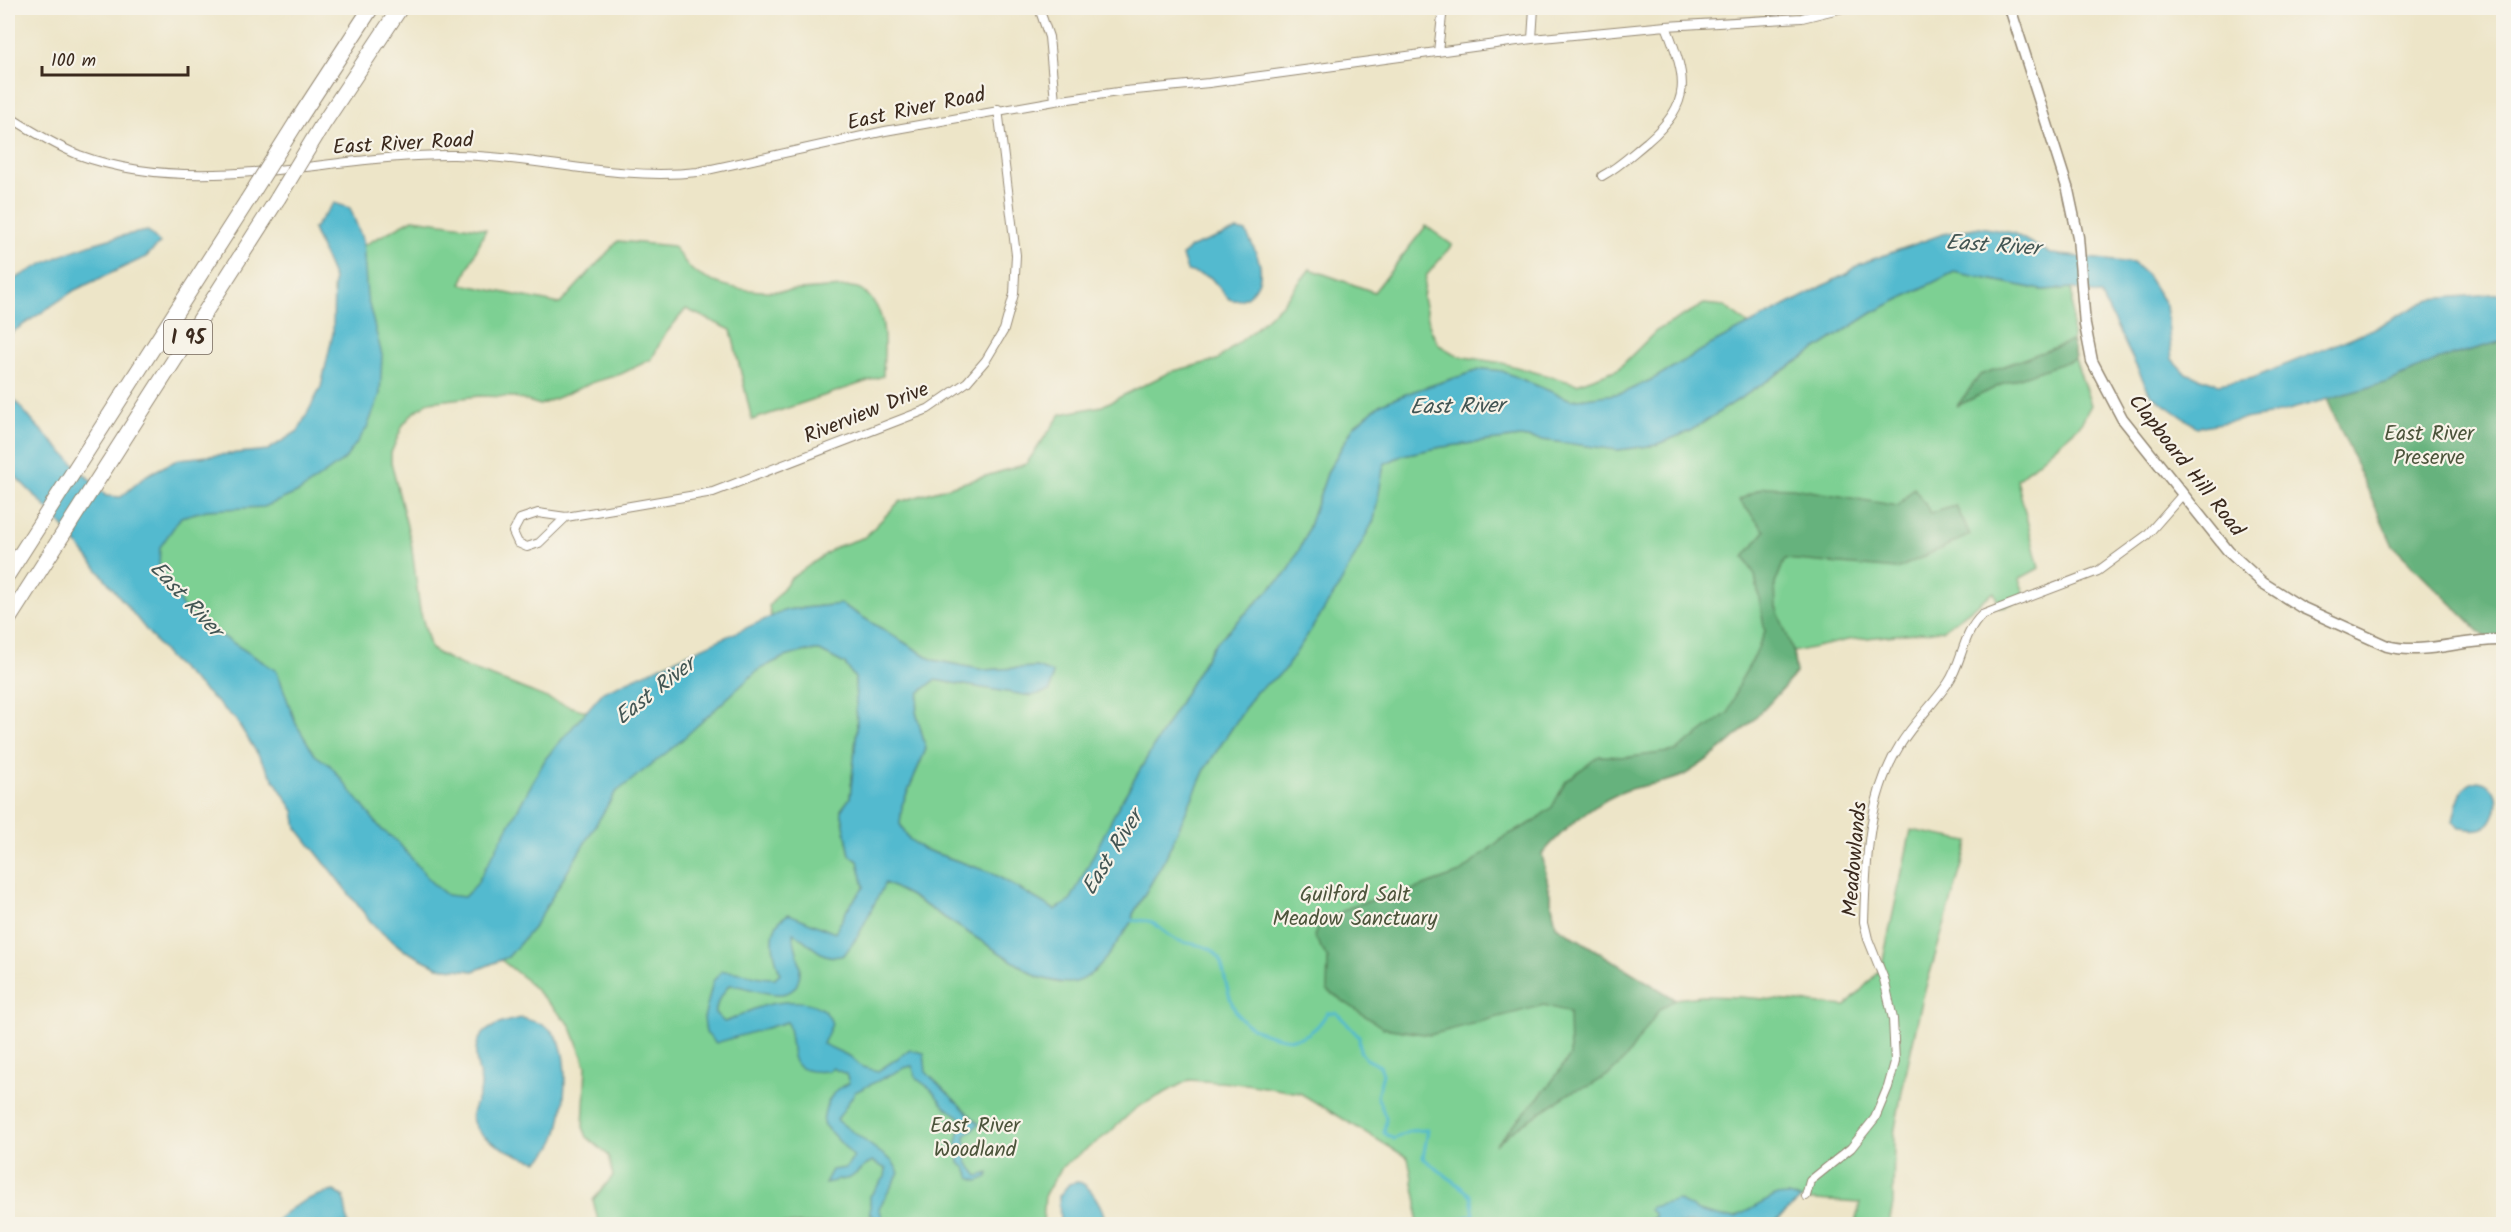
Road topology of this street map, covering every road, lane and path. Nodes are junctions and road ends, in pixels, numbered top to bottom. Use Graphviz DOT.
graph roads {
  1 [pos="371,8"];
  2 [pos="400,8"];
  3 [pos="1039,8"];
  4 [pos="1446,8"];
  5 [pos="1533,8"];
  6 [pos="1843,8"];
  7 [pos="2010,8"];
  8 [pos="1666,26"];
  9 [pos="1532,39"];
  10 [pos="1438,52"];
  11 [pos="1054,100"];
  12 [pos="998,109"];
  13 [pos="8,116"];
  14 [pos="1602,176"];
  15 [pos="2183,494"];
  16 [pos="566,517"];
  17 [pos="8,574"];
  18 [pos="8,620"];
  19 [pos="2504,640"];
  20 [pos="1806,1196"];
  1 -- 17 [label="highway, I 95, bridge"];
  2 -- 18 [label="highway, I 95, bridge"];
  3 -- 11 [label="street"];
  4 -- 10 [label="street"];
  5 -- 9 [label="street"];
  6 -- 8 [label="street, East River Road"];
  7 -- 15 [label="street, Clapboard Hill Road"];
  8 -- 9 [label="street, East River Road"];
  8 -- 14 [label="street"];
  9 -- 10 [label="street, East River Road"];
  10 -- 11 [label="street, East River Road"];
  11 -- 12 [label="street, East River Road"];
  12 -- 13 [label="street, East River Road"];
  12 -- 16 [label="street, Riverview Drive"];
  15 -- 19 [label="street, Clapboard Hill Road"];
  15 -- 20 [label="street, Meadowlands"];
  16 -- 16 [label="street, Riverview Drive"];
}
